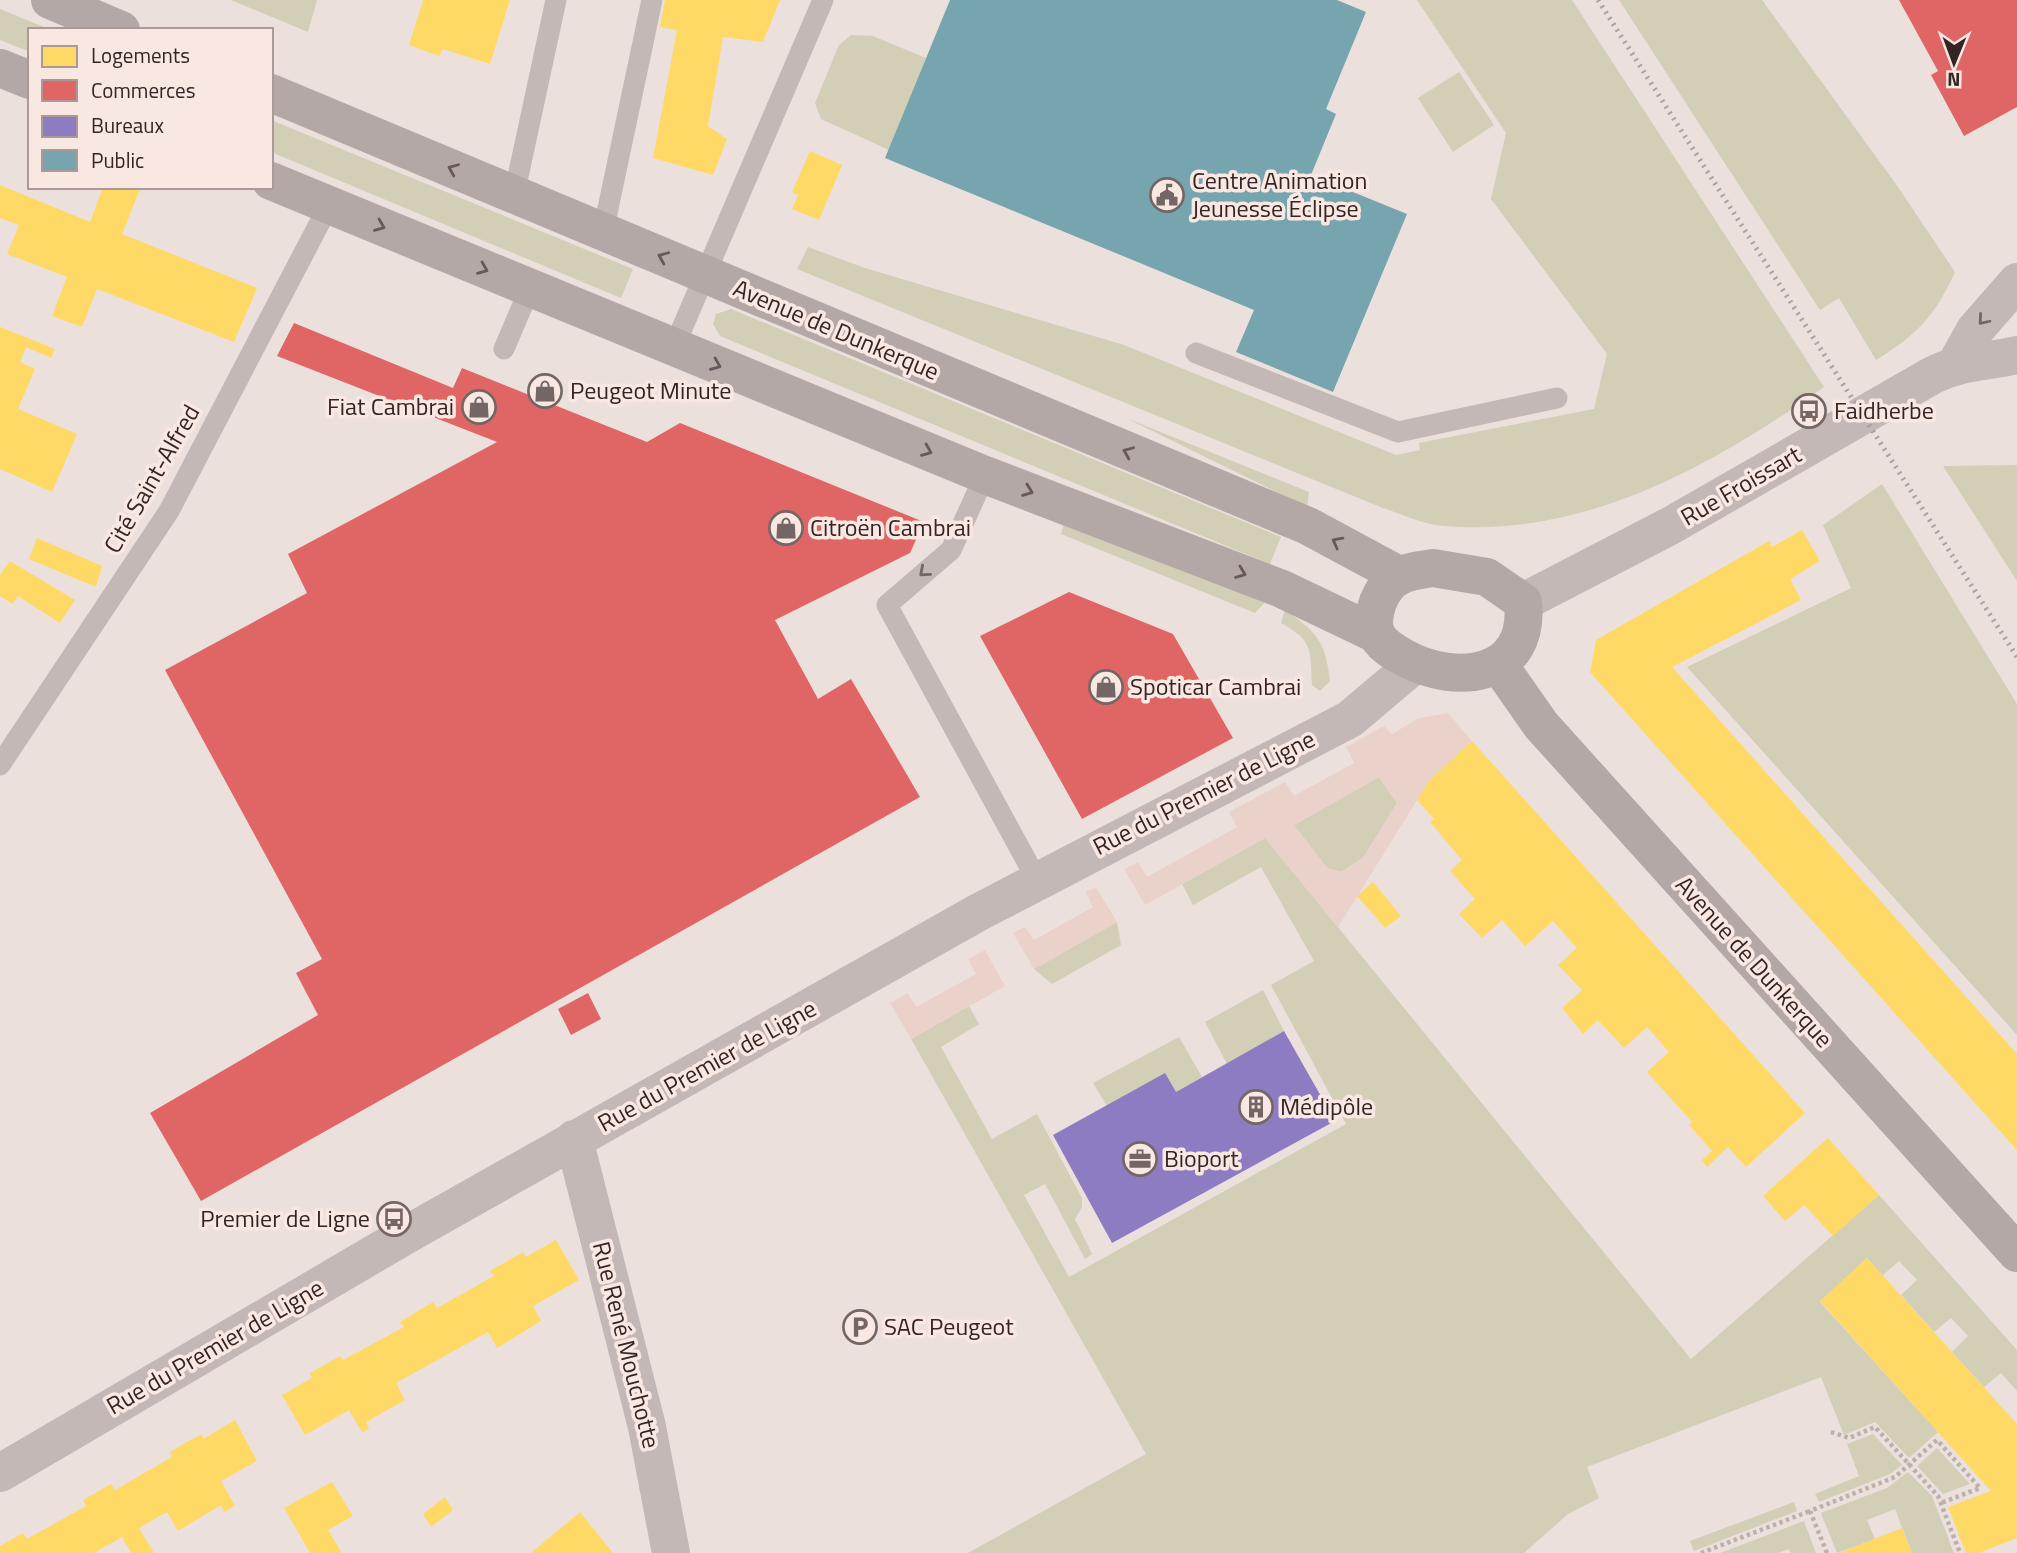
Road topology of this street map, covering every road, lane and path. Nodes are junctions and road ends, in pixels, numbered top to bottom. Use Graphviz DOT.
graph roads {
  1 [pos="50,0"];
  2 [pos="556,0"];
  3 [pos="652,0"];
  4 [pos="823,0"];
  5 [pos="116,28"];
  6 [pos="0,68"];
  7 [pos="28,79"];
  8 [pos="273,94"];
  9 [pos="273,182"];
  10 [pos="514,195"];
  11 [pos="328,205"];
  12 [pos="603,232"];
  13 [pos="706,275"];
  14 [pos="2017,282"];
  15 [pos="530,288"];
  16 [pos="674,347"];
  17 [pos="504,349"];
  18 [pos="1196,353"];
  19 [pos="2017,355"];
  20 [pos="1955,364"];
  21 [pos="1557,398"];
  22 [pos="985,475"];
  23 [pos="1397,574"];
  24 [pos="1523,602"];
  25 [pos="1376,634"];
  26 [pos="1415,664"];
  27 [pos="1499,665"];
  28 [pos="0,765"];
  29 [pos="1037,880"];
  30 [pos="574,1139"];
  31 [pos="2017,1253"];
  32 [pos="1831,1432"];
  33 [pos="1909,1465"];
  34 [pos="0,1473"];
  35 [pos="1941,1503"];
  36 [pos="1810,1511"];
  37 [pos="671,1553"];
  38 [pos="1700,1553"];
  39 [pos="1827,1553"];
  40 [pos="1960,1553"];
  1 -- 5 [label="main road"];
  2 -- 10 [label="lane"];
  3 -- 12 [label="lane"];
  4 -- 13 [label="lane"];
  6 -- 7 [label="main road"];
  10 -- 8 [label="main road, Avenue de Dunkerque, one-way"];
  9 -- 11 [label="main road"];
  10 -- 12 [label="main road, Avenue de Dunkerque"];
  11 -- 15 [label="main road, one-way"];
  11 -- 28 [label="lane, Cité Saint-Alfred"];
  13 -- 12 [label="main road, Avenue de Dunkerque, one-way"];
  13 -- 16 [label="lane"];
  23 -- 13 [label="main road, Avenue de Dunkerque, one-way"];
  14 -- 20 [label="street, Rue Froissart, one-way"];
  15 -- 16 [label="main road"];
  15 -- 17 [label="lane"];
  16 -- 22 [label="main road, one-way"];
  18 -- 21 [label="lane"];
  19 -- 20 [label="street, Rue Froissart"];
  20 -- 24 [label="street, Rue Froissart"];
  22 -- 25 [label="main road, one-way"];
  22 -- 29 [label="lane, one-way"];
  23 -- 24 [label="main road"];
  23 -- 25 [label="main road"];
  24 -- 27 [label="main road"];
  25 -- 26 [label="main road"];
  26 -- 27 [label="main road"];
  26 -- 29 [label="street, Rue du Premier de Ligne"];
  27 -- 31 [label="main road, Avenue de Dunkerque"];
  29 -- 30 [label="street, Rue du Premier de Ligne"];
  30 -- 34 [label="street, Rue du Premier de Ligne"];
  30 -- 37 [label="street, Rue René Mouchotte"];
  32 -- 33 [label="path"];
  33 -- 35 [label="path"];
  33 -- 35 [label="path"];
  33 -- 36 [label="path"];
  35 -- 40 [label="path"];
  36 -- 38 [label="path"];
  36 -- 39 [label="path"];
}
